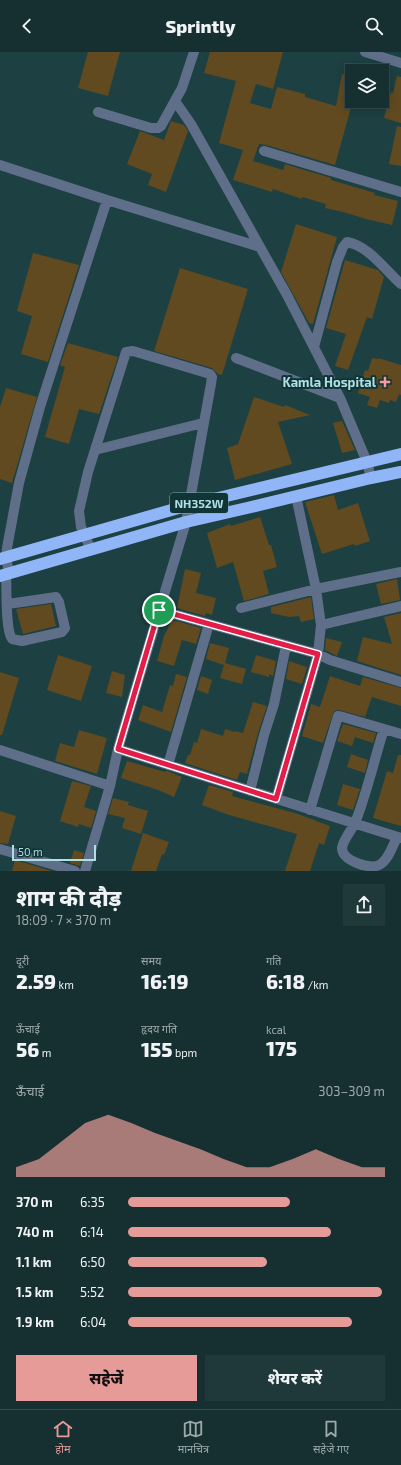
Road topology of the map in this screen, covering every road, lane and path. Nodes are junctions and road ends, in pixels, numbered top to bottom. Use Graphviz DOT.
graph roads {
  1 [pos="194,52"];
  2 [pos="365,52"];
  3 [pos="401,63"];
  4 [pos="176,101"];
  5 [pos="98,112"];
  6 [pos="264,151"];
  7 [pos="0,166"];
  8 [pos="401,192"];
  9 [pos="107,200"];
  10 [pos="260,247"];
  11 [pos="401,284"];
  12 [pos="314,347"];
  13 [pos="236,358"];
  14 [pos="340,398"];
  15 [pos="203,423"];
  16 [pos="95,450"];
  17 [pos="401,454"];
  18 [pos="367,462"];
  19 [pos="401,472"];
  20 [pos="371,478"];
  21 [pos="296,496"];
  22 [pos="189,505"];
  23 [pos="186,522"];
  24 [pos="84,536"];
  25 [pos="91,550"];
  26 [pos="3,558"];
  27 [pos="401,572"];
  28 [pos="5,574"];
  29 [pos="316,589"];
  30 [pos="8,604"];
  31 [pos="401,606"];
  32 [pos="241,608"];
  33 [pos="159,610"];
  34 [pos="209,624"];
  35 [pos="322,625"];
  36 [pos="286,646"];
  37 [pos="318,654"];
  38 [pos="401,682"];
  39 [pos="384,729"];
  40 [pos="401,734"];
  41 [pos="118,749"];
  42 [pos="0,750"];
  43 [pos="168,765"];
  44 [pos="110,786"];
  45 [pos="250,791"];
  46 [pos="276,799"];
  47 [pos="310,810"];
  48 [pos="354,824"];
  49 [pos="399,837"];
  50 [pos="0,849"];
  51 [pos="43,867"];
  52 [pos="75,871"];
  53 [pos="85,871"];
  1 -- 4 [label="street"];
  2 -- 3 [label="street"];
  4 -- 5 [label="street"];
  4 -- 10 [label="street"];
  6 -- 8 [label="street"];
  7 -- 9 [label="street"];
  9 -- 10 [label="street"];
  9 -- 26 [label="street"];
  10 -- 12 [label="street"];
  11 -- 12 [label="street"];
  12 -- 14 [label="street"];
  13 -- 14 [label="street"];
  14 -- 18 [label="street"];
  15 -- 16 [label="street"];
  15 -- 16 [label="street"];
  15 -- 22 [label="street"];
  16 -- 24 [label="street"];
  17 -- 18 [label="highway, NH352W"];
  18 -- 20 [label="street"];
  18 -- 22 [label="highway, NH352W"];
  19 -- 20 [label="highway, NH352W"];
  20 -- 21 [label="highway, NH352W"];
  21 -- 23 [label="highway, NH352W"];
  21 -- 29 [label="street"];
  22 -- 23 [label="street"];
  22 -- 24 [label="highway, NH352W"];
  23 -- 25 [label="highway, NH352W"];
  23 -- 33 [label="street"];
  24 -- 25 [label="street"];
  24 -- 26 [label="highway, NH352W"];
  25 -- 28 [label="highway, NH352W"];
  26 -- 28 [label="street"];
  27 -- 29 [label="street"];
  28 -- 30 [label="street"];
  29 -- 32 [label="street"];
  29 -- 35 [label="street"];
  30 -- 30 [label="street"];
  31 -- 35 [label="street"];
  33 -- 34 [label="street"];
  33 -- 41 [label="street"];
  34 -- 36 [label="street"];
  34 -- 43 [label="street"];
  35 -- 37 [label="street"];
  36 -- 37 [label="street"];
  36 -- 45 [label="street"];
  37 -- 38 [label="street"];
  37 -- 46 [label="street"];
  39 -- 40 [label="street"];
  39 -- 47 [label="street"];
  39 -- 48 [label="street"];
  41 -- 43 [label="street"];
  41 -- 44 [label="street"];
  42 -- 44 [label="street"];
  43 -- 45 [label="street"];
  44 -- 53 [label="street"];
  45 -- 46 [label="street"];
  46 -- 47 [label="street"];
  47 -- 48 [label="street"];
  48 -- 49 [label="street"];
  48 -- 49 [label="street"];
  50 -- 51 [label="street"];
  51 -- 52 [label="street"];
}
